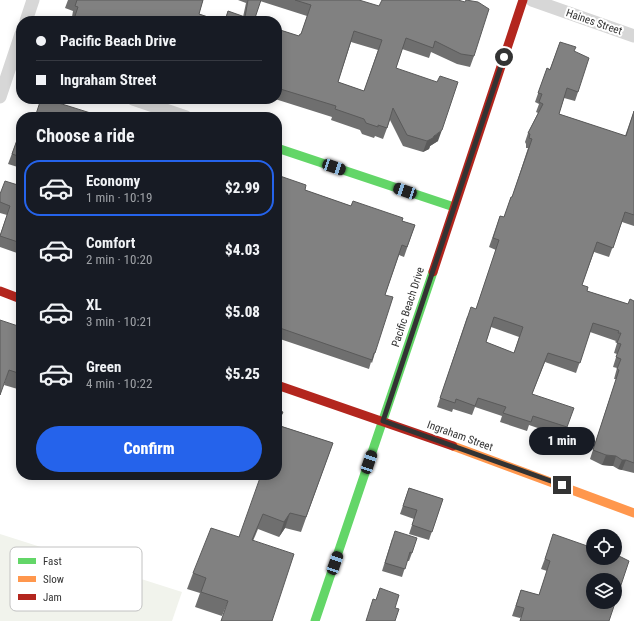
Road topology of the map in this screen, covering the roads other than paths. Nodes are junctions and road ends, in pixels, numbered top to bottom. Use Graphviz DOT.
graph roads {
  1 [pos="33,0"];
  2 [pos="522,0"];
  3 [pos="532,0"];
  4 [pos="28,16"];
  5 [pos="634,36"];
  6 [pos="16,62"];
  7 [pos="0,97"];
  8 [pos="148,104"];
  9 [pos="171,112"];
  10 [pos="282,150"];
  11 [pos="454,207"];
  12 [pos="0,291"];
  13 [pos="16,296"];
  14 [pos="282,387"];
  15 [pos="383,421"];
  16 [pos="634,513"];
  17 [pos="315,621"];
  1 -- 4 [label="street"];
  2 -- 11 [label="street, Pacific Beach Drive"];
  3 -- 5 [label="street, Haines Street"];
  6 -- 7 [label="street"];
  8 -- 9 [label="street"];
  10 -- 11 [label="street"];
  11 -- 15 [label="street, Pacific Beach Drive"];
  12 -- 13 [label="street"];
  14 -- 15 [label="street, Ingraham Street"];
  15 -- 16 [label="street, Ingraham Street"];
  15 -- 17 [label="street, Pacific Beach Drive"];
}
